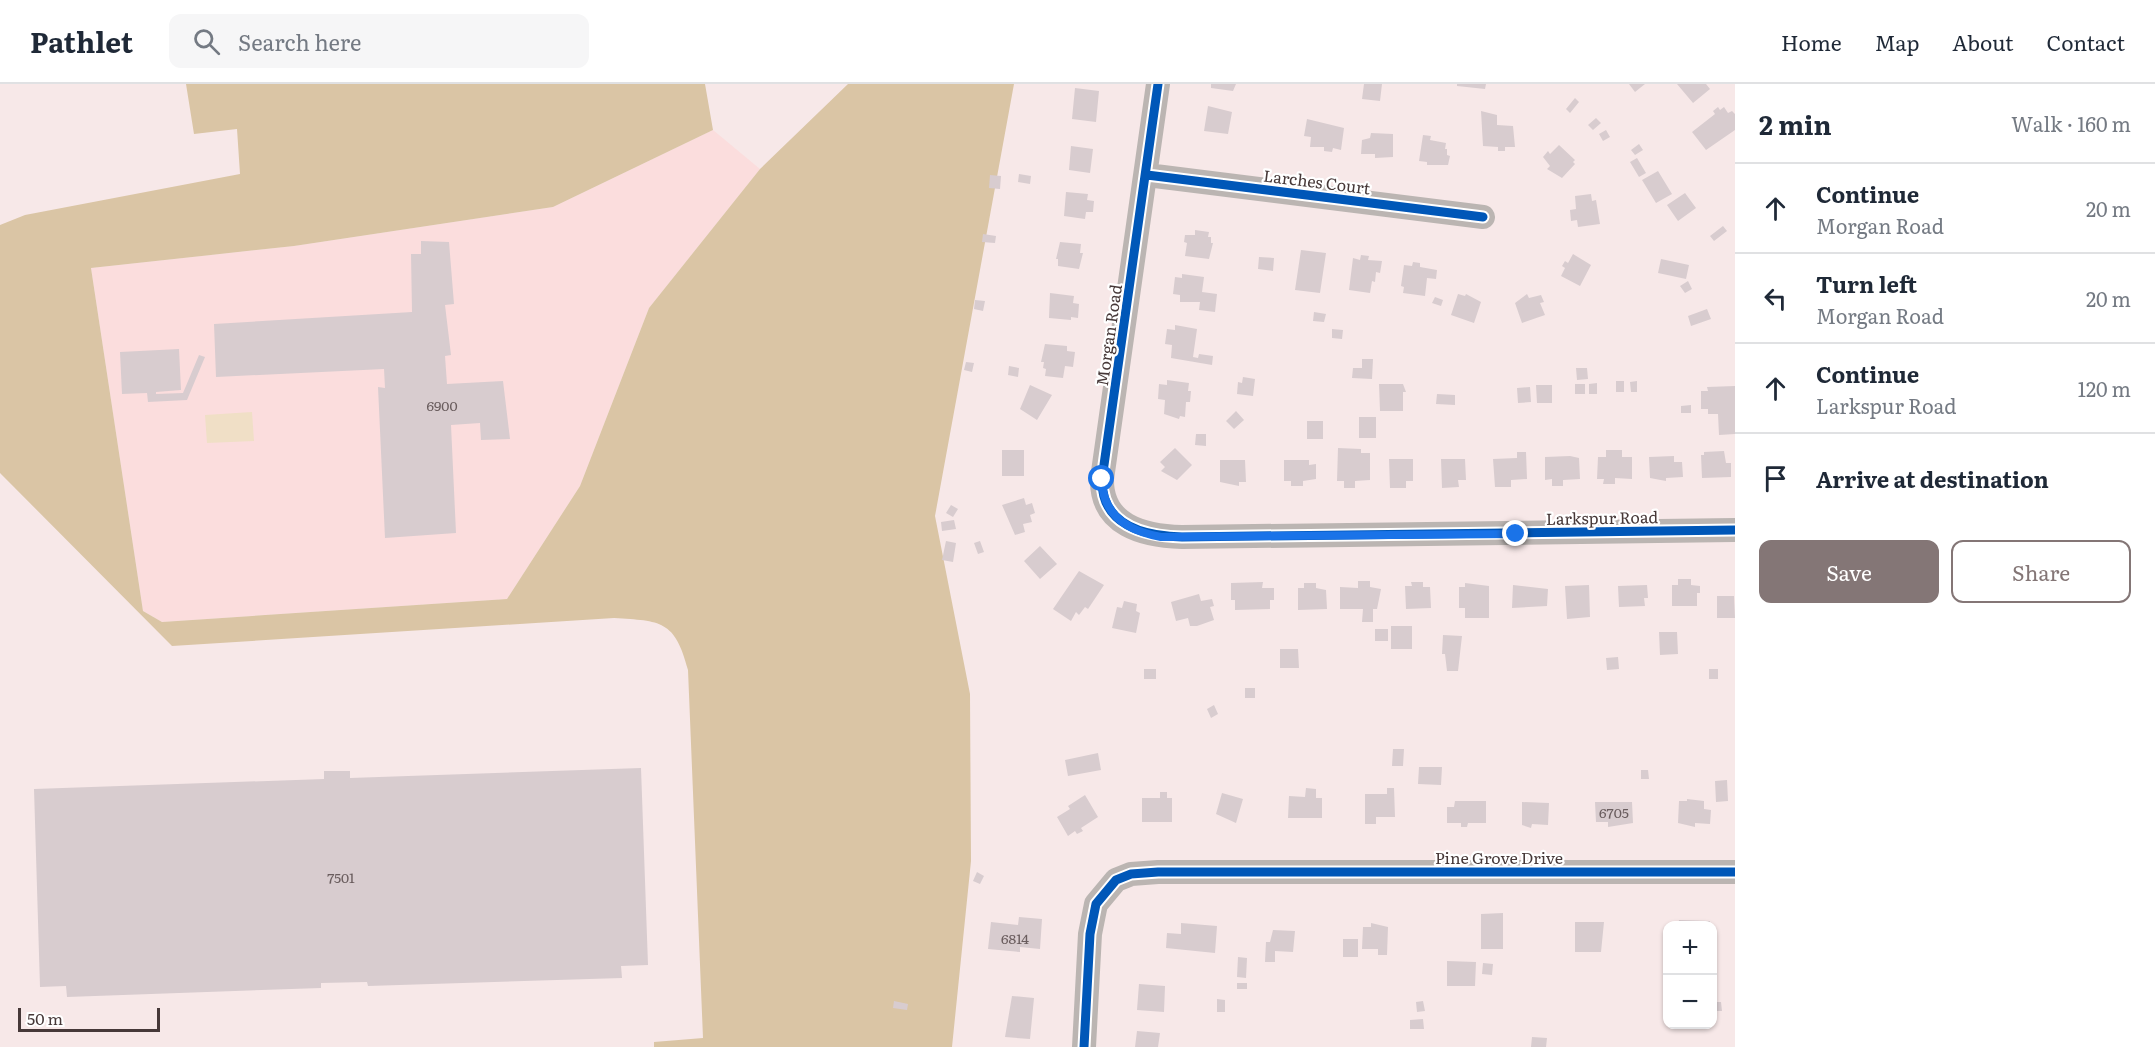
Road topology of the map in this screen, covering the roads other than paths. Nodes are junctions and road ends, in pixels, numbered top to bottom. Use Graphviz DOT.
graph roads {
  1 [pos="1158,84"];
  2 [pos="1147,175"];
  3 [pos="1483,217"];
  4 [pos="1735,530"];
  5 [pos="1182,537"];
  6 [pos="1735,872"];
  7 [pos="1084,1047"];
  1 -- 2 [label="street, Morgan Road"];
  2 -- 3 [label="street, Larches Court"];
  2 -- 5 [label="street, Morgan Road"];
  4 -- 5 [label="street, Larkspur Road"];
  6 -- 7 [label="street, Pine Grove Drive"];
}
